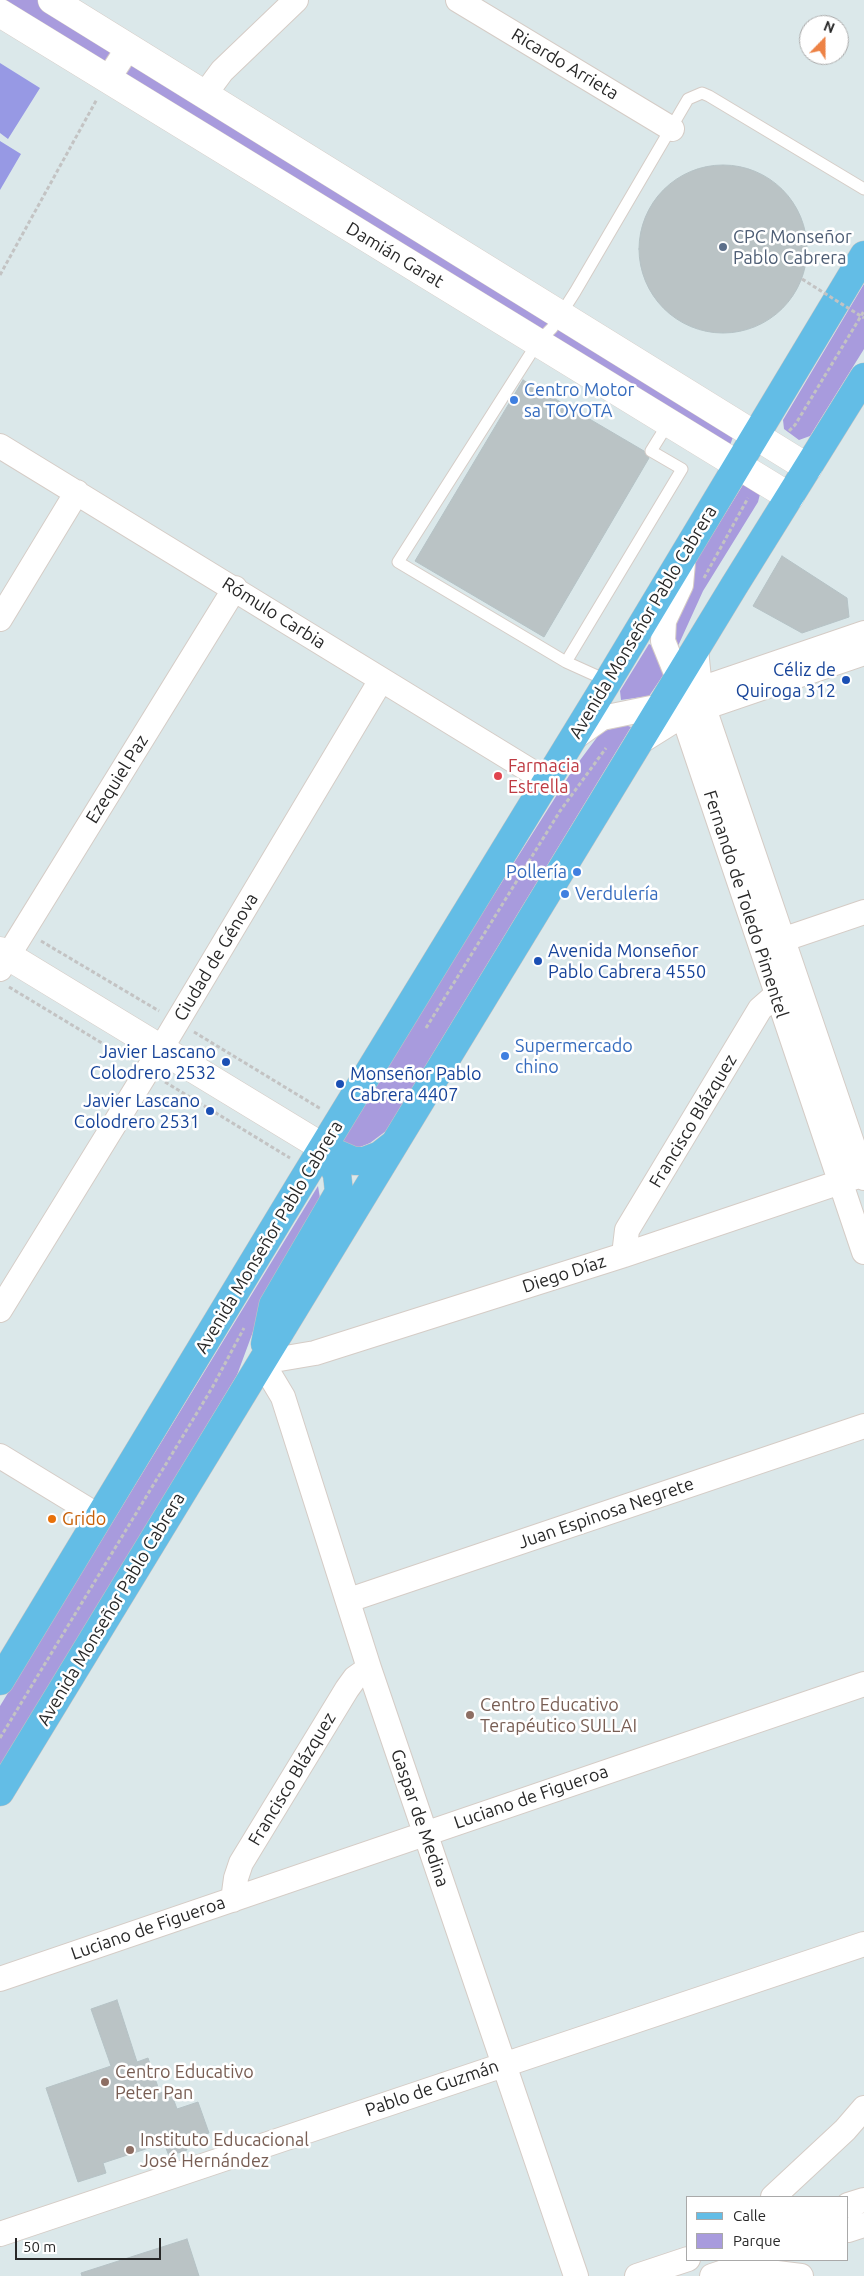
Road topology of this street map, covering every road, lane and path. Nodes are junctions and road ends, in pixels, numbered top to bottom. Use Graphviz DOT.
graph roads {
  1 [pos="52,0"];
  2 [pos="296,0"];
  3 [pos="458,0"];
  4 [pos="0,13"];
  5 [pos="128,48"];
  6 [pos="108,79"];
  7 [pos="205,94"];
  8 [pos="672,128"];
  9 [pos="864,189"];
  10 [pos="864,255"];
  11 [pos="0,275"];
  12 [pos="802,279"];
  13 [pos="864,311"];
  14 [pos="560,315"];
  15 [pos="864,318"];
  16 [pos="538,342"];
  17 [pos="864,377"];
  18 [pos="669,422"];
  19 [pos="764,441"];
  20 [pos="0,446"];
  21 [pos="808,468"];
  22 [pos="748,471"];
  23 [pos="77,492"];
  24 [pos="790,497"];
  25 [pos="684,554"];
  26 [pos="703,581"];
  27 [pos="235,588"];
  28 [pos="0,619"];
  29 [pos="864,632"];
  30 [pos="864,653"];
  31 [pos="566,662"];
  32 [pos="382,680"];
  33 [pos="608,681"];
  34 [pos="685,699"];
  35 [pos="572,740"];
  36 [pos="608,745"];
  37 [pos="547,781"];
  38 [pos="864,912"];
  39 [pos="784,940"];
  40 [pos="761,946"];
  41 [pos="3,959"];
  42 [pos="776,995"];
  43 [pos="425,1029"];
  44 [pos="162,1047"];
  45 [pos="396,1142"];
  46 [pos="324,1148"];
  47 [pos="864,1176"];
  48 [pos="840,1182"];
  49 [pos="864,1252"];
  50 [pos="624,1255"];
  51 [pos="0,1310"];
  52 [pos="248,1319"];
  53 [pos="262,1362"];
  54 [pos="864,1426"];
  55 [pos="0,1456"];
  56 [pos="100,1517"];
  57 [pos="349,1600"];
  58 [pos="369,1668"];
  59 [pos="0,1681"];
  60 [pos="864,1684"];
  61 [pos="0,1738"];
  62 [pos="0,1792"];
  63 [pos="424,1833"];
  64 [pos="233,1900"];
  65 [pos="864,1944"];
  66 [pos="0,1979"];
  67 [pos="503,2064"];
  68 [pos="864,2108"];
  69 [pos="774,2196"];
  70 [pos="864,2200"];
  71 [pos="849,2205"];
  72 [pos="864,2225"];
  73 [pos="849,2230"];
  74 [pos="0,2234"];
  75 [pos="686,2260"];
  76 [pos="758,2261"];
  77 [pos="736,2268"];
  78 [pos="576,2276"];
  79 [pos="636,2276"];
  80 [pos="712,2276"];
  81 [pos="801,2276"];
  1 -- 5 [label="main road, Damián Garat"];
  2 -- 7 [label="street"];
  3 -- 8 [label="street, Ricardo Arrieta"];
  4 -- 6 [label="main road, Damián Garat"];
  5 -- 6 [label="street"];
  5 -- 7 [label="main road, Damián Garat"];
  6 -- 11 [label="path"];
  6 -- 16 [label="main road, Damián Garat"];
  7 -- 14 [label="main road, Damián Garat"];
  8 -- 9 [label="lane"];
  8 -- 14 [label="lane"];
  10 -- 19 [label="main road, Avenida Monseñor Pablo Cabrera"];
  12 -- 15 [label="path, bridge"];
  13 -- 19 [label="path"];
  14 -- 16 [label="lane"];
  14 -- 19 [label="main road, Damián Garat"];
  16 -- 18 [label="main road, Damián Garat"];
  16 -- 31 [label="lane"];
  17 -- 21 [label="main road, Avenida Monseñor Pablo Cabrera"];
  18 -- 22 [label="main road, Damián Garat"];
  18 -- 31 [label="lane"];
  19 -- 21 [label="main road, Damián Garat"];
  19 -- 22 [label="main road, Avenida Monseñor Pablo Cabrera"];
  20 -- 23 [label="street, Rómulo Carbia"];
  21 -- 24 [label="main road, Avenida Monseñor Pablo Cabrera"];
  22 -- 24 [label="main road, Damián Garat"];
  22 -- 25 [label="main road, Avenida Monseñor Pablo Cabrera"];
  22 -- 26 [label="path"];
  23 -- 27 [label="street, Rómulo Carbia"];
  23 -- 28 [label="street"];
  24 -- 34 [label="main road, Avenida Monseñor Pablo Cabrera"];
  25 -- 33 [label="main road, Avenida Monseñor Pablo Cabrera"];
  25 -- 34 [label="street, Fernando de Toledo Pimentel"];
  27 -- 32 [label="street, Rómulo Carbia"];
  27 -- 41 [label="street, Ezequiel Paz"];
  29 -- 34 [label="street"];
  30 -- 34 [label="street"];
  31 -- 33 [label="lane"];
  32 -- 37 [label="street, Rómulo Carbia"];
  32 -- 44 [label="street, Ciudad de Génova"];
  33 -- 35 [label="main road, Avenida Monseñor Pablo Cabrera"];
  34 -- 35 [label="street"];
  34 -- 39 [label="street, Fernando de Toledo Pimentel"];
  34 -- 40 [label="street, Fernando de Toledo Pimentel"];
  34 -- 45 [label="main road, Avenida Monseñor Pablo Cabrera"];
  35 -- 37 [label="main road, Avenida Monseñor Pablo Cabrera"];
  36 -- 43 [label="path"];
  37 -- 46 [label="main road, Avenida Monseñor Pablo Cabrera"];
  38 -- 39 [label="street"];
  39 -- 40 [label="street"];
  39 -- 47 [label="street, Fernando de Toledo Pimentel"];
  40 -- 42 [label="street, Fernando de Toledo Pimentel"];
  41 -- 44 [label="main road"];
  42 -- 48 [label="street, Fernando de Toledo Pimentel"];
  42 -- 50 [label="street, Francisco Blázquez"];
  44 -- 46 [label="main road"];
  44 -- 51 [label="street, Ciudad de Génova"];
  45 -- 46 [label="main road"];
  45 -- 53 [label="main road, Avenida Monseñor Pablo Cabrera"];
  46 -- 53 [label="main road"];
  46 -- 56 [label="main road, Avenida Monseñor Pablo Cabrera"];
  47 -- 48 [label="street, Diego Díaz"];
  48 -- 49 [label="street, Fernando de Toledo Pimentel"];
  48 -- 50 [label="street, Diego Díaz"];
  50 -- 53 [label="street, Diego Díaz"];
  52 -- 61 [label="path"];
  53 -- 57 [label="street, Gaspar de Medina"];
  53 -- 62 [label="main road, Avenida Monseñor Pablo Cabrera"];
  54 -- 57 [label="street, Juan Espinosa Negrete"];
  55 -- 56 [label="street"];
  56 -- 59 [label="main road, Avenida Monseñor Pablo Cabrera"];
  57 -- 58 [label="street, Gaspar de Medina"];
  58 -- 63 [label="street, Gaspar de Medina"];
  58 -- 64 [label="street, Francisco Blázquez"];
  60 -- 63 [label="street, Luciano de Figueroa"];
  63 -- 64 [label="street, Luciano de Figueroa"];
  63 -- 67 [label="street, Gaspar de Medina"];
  64 -- 66 [label="street, Luciano de Figueroa"];
  65 -- 67 [label="street, Pablo de Guzmán"];
  67 -- 74 [label="street, Pablo de Guzmán"];
  67 -- 78 [label="street, Gaspar de Medina"];
  68 -- 69 [label="street"];
  70 -- 71 [label="street"];
  72 -- 73 [label="street"];
  75 -- 79 [label="street"];
  76 -- 77 [label="street"];
  77 -- 80 [label="street"];
  77 -- 81 [label="street"];
}
